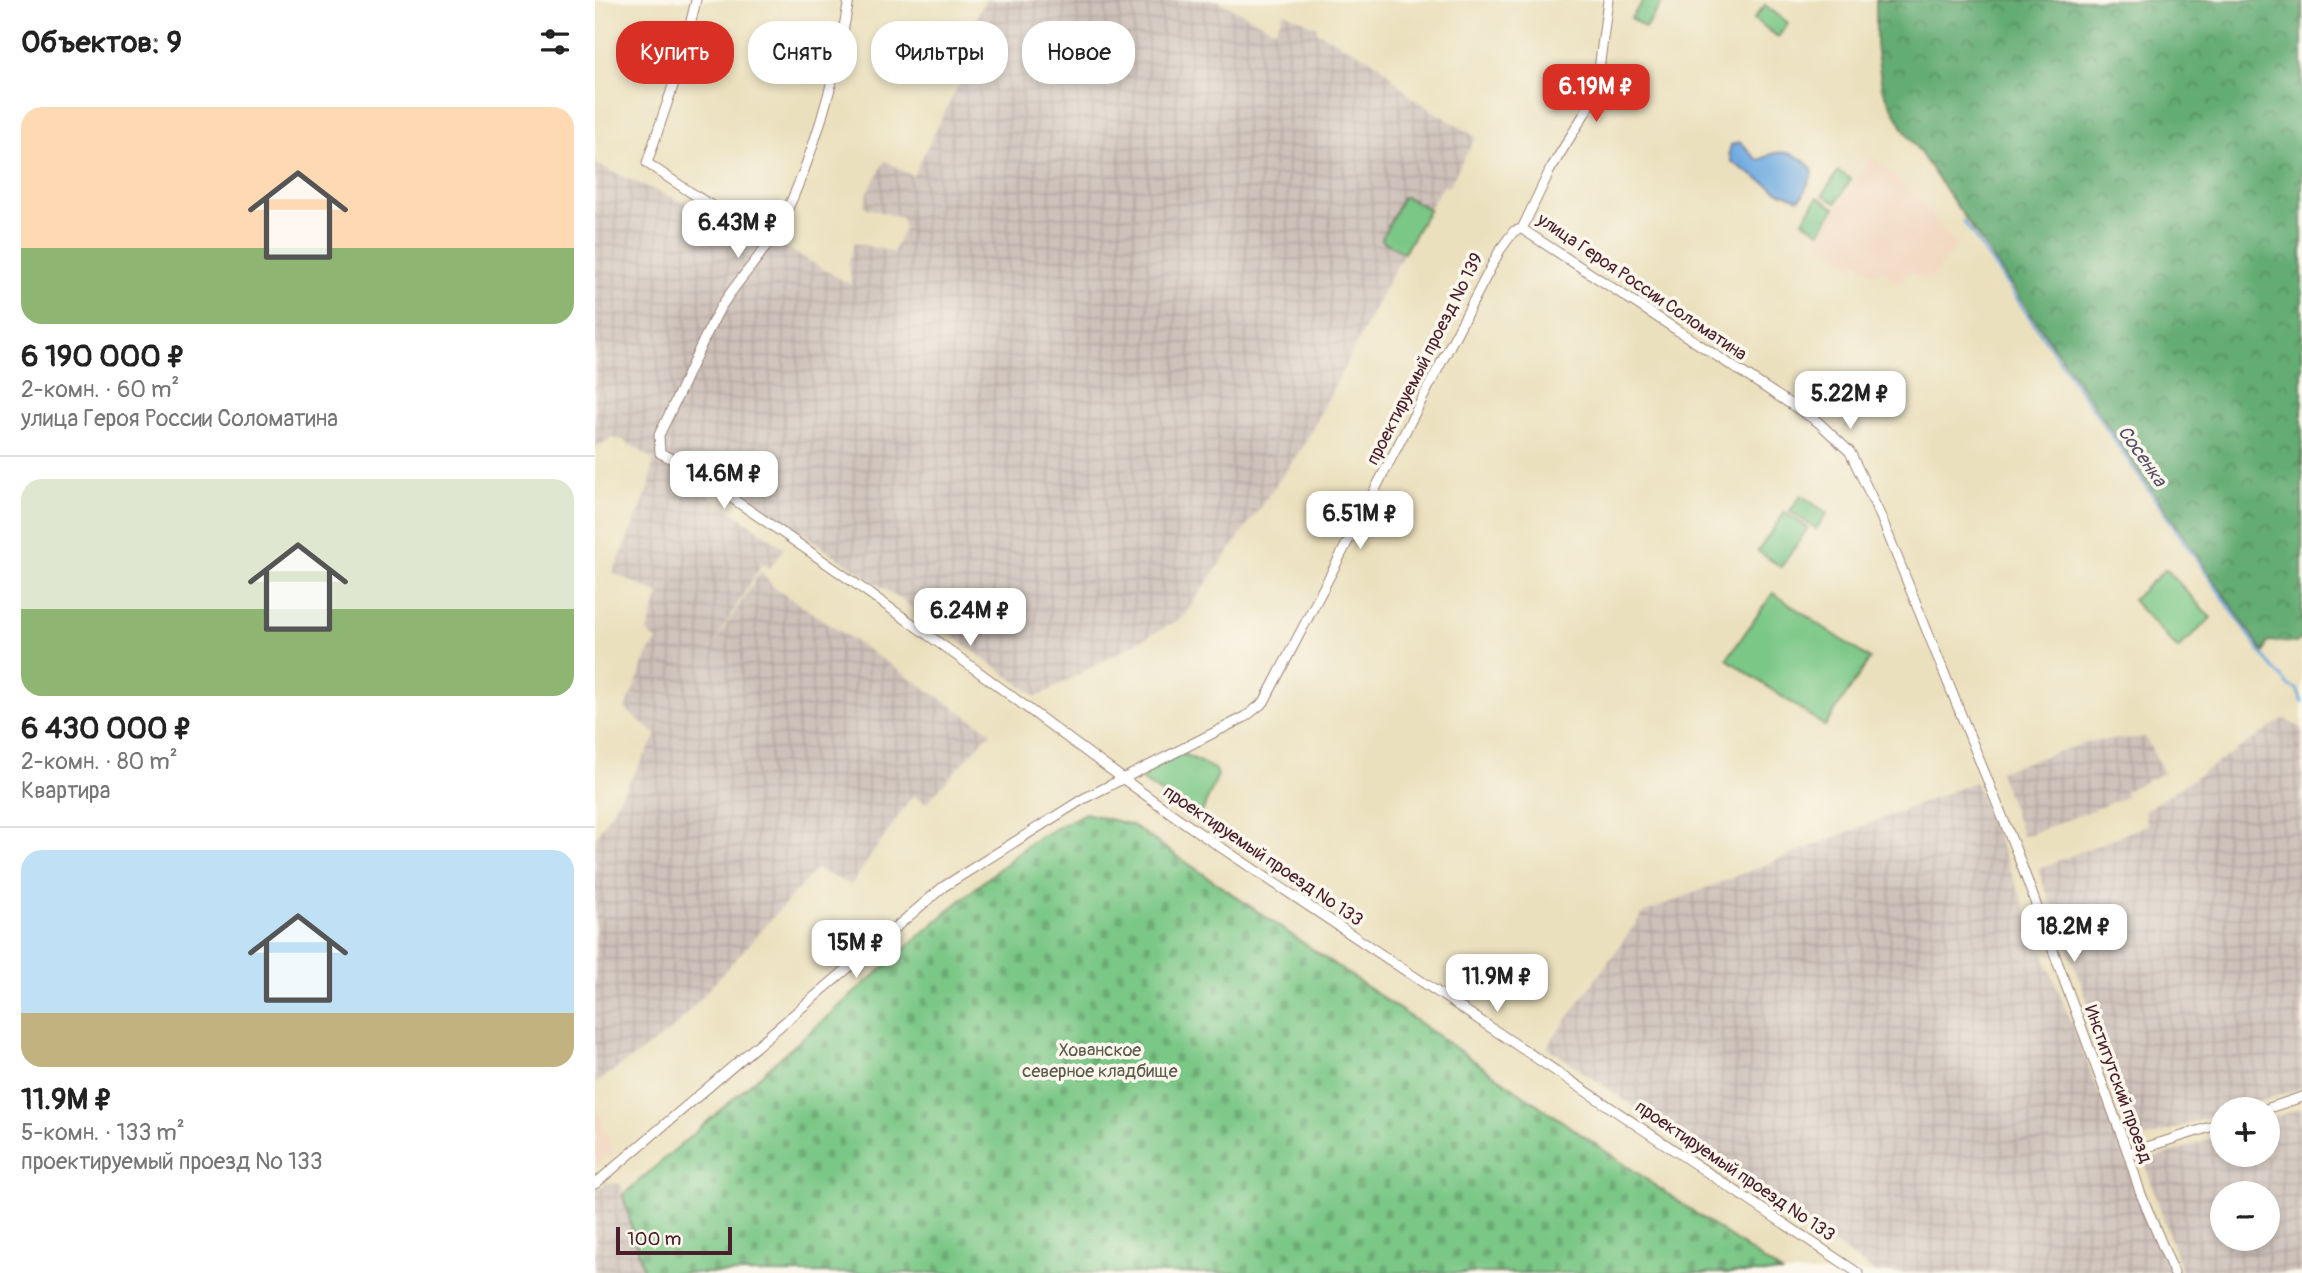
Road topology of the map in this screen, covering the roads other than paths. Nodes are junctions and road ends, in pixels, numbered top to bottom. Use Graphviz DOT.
graph roads {
  1 [pos="696,0"];
  2 [pos="849,0"];
  3 [pos="1608,0"];
  4 [pos="1522,229"];
  5 [pos="771,238"];
  6 [pos="1120,778"];
  7 [pos="1991,786"];
  8 [pos="2302,1097"];
  9 [pos="2280,1104"];
  10 [pos="2210,1127"];
  11 [pos="2128,1153"];
  12 [pos="595,1184"];
  13 [pos="1859,1273"];
  14 [pos="2174,1273"];
  1 -- 5 [label="street"];
  2 -- 5 [label="street"];
  3 -- 4 [label="street, улица Героя России Соломатина"];
  4 -- 6 [label="street, проектируемый проезд № 139"];
  4 -- 7 [label="street, улица Героя России Соломатина"];
  5 -- 6 [label="street, проектируемый проезд № 133"];
  6 -- 12 [label="street, проектируемый проезд № 139"];
  6 -- 13 [label="street, проектируемый проезд № 133"];
  7 -- 11 [label="street, Институтский проезд"];
  8 -- 9 [label="street"];
  10 -- 11 [label="street"];
  11 -- 14 [label="street, Институтский проезд"];
}
